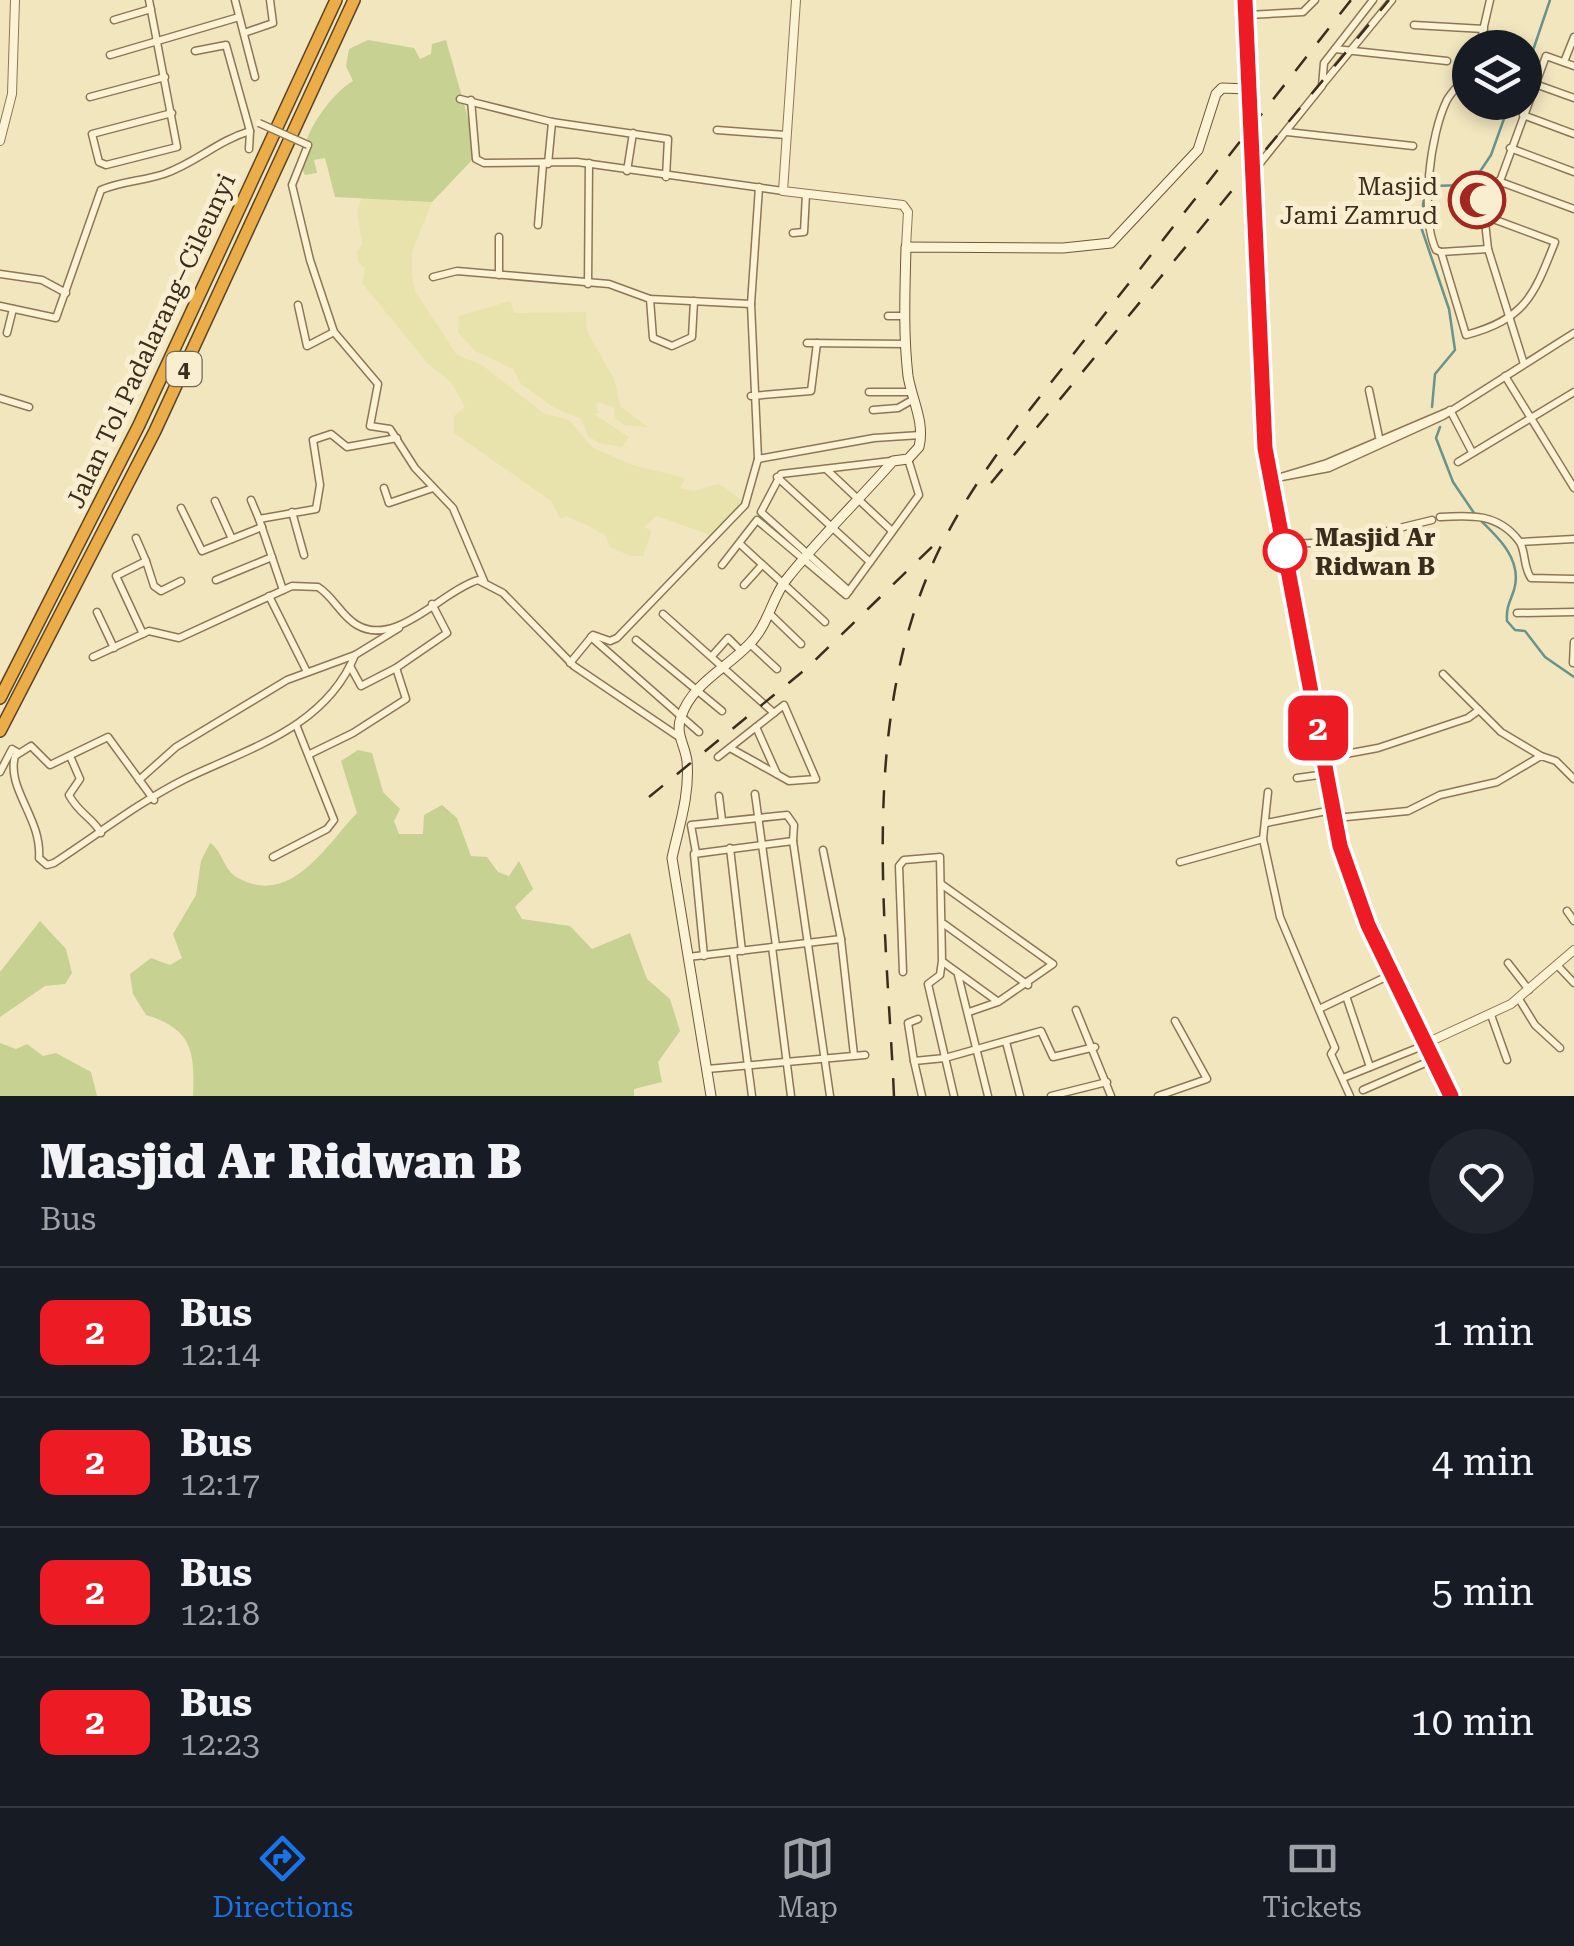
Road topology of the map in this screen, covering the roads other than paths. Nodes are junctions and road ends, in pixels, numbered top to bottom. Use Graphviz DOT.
graph roads {
  1 [pos="15,0"];
  2 [pos="234,0"];
  3 [pos="270,0"];
  4 [pos="336,0"];
  5 [pos="354,0"];
  6 [pos="796,0"];
  7 [pos="1245,0"];
  8 [pos="1315,0"];
  9 [pos="1373,0"];
  10 [pos="1392,0"];
  11 [pos="1490,0"];
  12 [pos="150,4"];
  13 [pos="1246,15"];
  14 [pos="239,17"];
  15 [pos="114,20"];
  16 [pos="1414,25"];
  17 [pos="1484,30"];
  18 [pos="244,32"];
  19 [pos="1574,36"];
  20 [pos="157,41"];
  21 [pos="1334,48"];
  22 [pos="196,51"];
  23 [pos="1351,51"];
  24 [pos="110,56"];
  25 [pos="1447,61"];
  26 [pos="1564,62"];
  27 [pos="1542,65"];
  28 [pos="1574,66"];
  29 [pos="165,77"];
  30 [pos="255,77"];
  31 [pos="1322,86"];
  32 [pos="1542,87"];
  33 [pos="1248,91"];
  34 [pos="1452,93"];
  35 [pos="90,97"];
  36 [pos="1574,98"];
  37 [pos="460,99"];
  38 [pos="470,100"];
  39 [pos="172,113"];
  40 [pos="1520,120"];
  41 [pos="1536,120"];
  42 [pos="552,122"];
  43 [pos="717,130"];
  44 [pos="250,131"];
  45 [pos="1285,132"];
  46 [pos="633,133"];
  47 [pos="1574,134"];
  48 [pos="786,135"];
  49 [pos="0,141"];
  50 [pos="1413,146"];
  51 [pos="1510,148"];
  52 [pos="545,164"];
  53 [pos="589,164"];
  54 [pos="628,171"];
  55 [pos="1574,172"];
  56 [pos="1252,173"];
  57 [pos="666,177"];
  58 [pos="1498,181"];
  59 [pos="759,188"];
  60 [pos="783,191"];
  61 [pos="806,194"];
  62 [pos="1574,208"];
  63 [pos="1485,216"];
  64 [pos="538,224"];
  65 [pos="793,233"];
  66 [pos="499,236"];
  67 [pos="906,247"];
  68 [pos="1488,249"];
  69 [pos="1441,252"];
  70 [pos="0,274"];
  71 [pos="499,275"];
  72 [pos="433,278"];
  73 [pos="588,284"];
  74 [pos="66,293"];
  75 [pos="650,299"];
  76 [pos="694,300"];
  77 [pos="751,304"];
  78 [pos="0,306"];
  79 [pos="298,306"];
  80 [pos="13,309"];
  81 [pos="888,316"];
  82 [pos="905,316"];
  83 [pos="1509,316"];
  84 [pos="7,332"];
  85 [pos="334,332"];
  86 [pos="1574,333"];
  87 [pos="807,343"];
  88 [pos="817,343"];
  89 [pos="906,344"];
  90 [pos="1524,364"];
  91 [pos="1505,376"];
  92 [pos="1368,390"];
  93 [pos="869,392"];
  94 [pos="1574,392"];
  95 [pos="913,395"];
  96 [pos="752,396"];
  97 [pos="0,398"];
  98 [pos="29,408"];
  99 [pos="873,410"];
  100 [pos="1450,410"];
  101 [pos="1530,417"];
  102 [pos="921,435"];
  103 [pos="1380,437"];
  104 [pos="397,438"];
  105 [pos="1472,452"];
  106 [pos="908,459"];
  107 [pos="758,460"];
  108 [pos="893,461"];
  109 [pos="1458,462"];
  110 [pos="826,468"];
  111 [pos="777,477"];
  112 [pos="1276,478"];
  113 [pos="384,488"];
  114 [pos="434,488"];
  115 [pos="1574,488"];
  116 [pos="250,500"];
  117 [pos="858,500"];
  118 [pos="214,501"];
  119 [pos="181,508"];
  120 [pos="292,512"];
  121 [pos="260,523"];
  122 [pos="832,529"];
  123 [pos="892,531"];
  124 [pos="136,538"];
  125 [pos="232,539"];
  126 [pos="1574,539"];
  127 [pos="1521,542"];
  128 [pos="740,544"];
  129 [pos="1284,544"];
  130 [pos="304,555"];
  131 [pos="272,556"];
  132 [pos="807,556"];
  133 [pos="146,561"];
  134 [pos="870,562"];
  135 [pos="722,564"];
  136 [pos="762,565"];
  137 [pos="1574,579"];
  138 [pos="216,580"];
  139 [pos="181,581"];
  140 [pos="485,582"];
  141 [pos="744,585"];
  142 [pos="782,585"];
  143 [pos="283,590"];
  144 [pos="269,596"];
  145 [pos="432,604"];
  146 [pos="96,612"];
  147 [pos="1574,612"];
  148 [pos="1517,613"];
  149 [pos="663,614"];
  150 [pos="771,615"];
  151 [pos="825,622"];
  152 [pos="402,625"];
  153 [pos="143,634"];
  154 [pos="591,637"];
  155 [pos="636,640"];
  156 [pos="1574,642"];
  157 [pos="750,644"];
  158 [pos="801,644"];
  159 [pos="114,648"];
  160 [pos="742,652"];
  161 [pos="355,655"];
  162 [pos="712,656"];
  163 [pos="94,657"];
  164 [pos="570,663"];
  165 [pos="1573,663"];
  166 [pos="350,666"];
  167 [pos="396,668"];
  168 [pos="726,668"];
  169 [pos="777,669"];
  170 [pos="306,670"];
  171 [pos="1444,674"];
  172 [pos="698,688"];
  173 [pos="0,698"];
  174 [pos="1479,710"];
  175 [pos="722,711"];
  176 [pos="774,713"];
  177 [pos="681,716"];
  178 [pos="297,727"];
  179 [pos="756,728"];
  180 [pos="0,731"];
  181 [pos="699,732"];
  182 [pos="679,737"];
  183 [pos="730,748"];
  184 [pos="16,752"];
  185 [pos="310,754"];
  186 [pos="70,756"];
  187 [pos="1541,756"];
  188 [pos="718,757"];
  189 [pos="1324,758"];
  190 [pos="0,772"];
  191 [pos="1327,774"];
  192 [pos="778,775"];
  193 [pos="1297,778"];
  194 [pos="1574,779"];
  195 [pos="139,780"];
  196 [pos="1268,792"];
  197 [pos="755,794"];
  198 [pos="720,796"];
  199 [pos="154,800"];
  200 [pos="1334,814"];
  201 [pos="759,816"];
  202 [pos="722,820"];
  203 [pos="1264,823"];
  204 [pos="100,833"];
  205 [pos="1263,840"];
  206 [pos="793,841"];
  207 [pos="762,844"];
  208 [pos="730,848"];
  209 [pos="823,850"];
  210 [pos="696,853"];
  211 [pos="273,857"];
  212 [pos="1180,862"];
  213 [pos="941,884"];
  214 [pos="1567,911"];
  215 [pos="1365,914"];
  216 [pos="1574,921"];
  217 [pos="942,923"];
  218 [pos="841,939"];
  219 [pos="809,943"];
  220 [pos="774,947"];
  221 [pos="1574,950"];
  222 [pos="737,952"];
  223 [pos="704,956"];
  224 [pos="686,958"];
  225 [pos="942,961"];
  226 [pos="1508,962"];
  227 [pos="1558,965"];
  228 [pos="903,972"];
  229 [pos="1392,974"];
  230 [pos="958,976"];
  231 [pos="1574,983"];
  232 [pos="1028,985"];
  233 [pos="1528,990"];
  234 [pos="1346,996"];
  235 [pos="1519,999"];
  236 [pos="998,1002"];
  237 [pos="1319,1009"];
  238 [pos="1076,1010"];
  239 [pos="969,1012"];
  240 [pos="1490,1014"];
  241 [pos="918,1019"];
  242 [pos="1176,1021"];
  243 [pos="1006,1042"];
  244 [pos="1429,1043"];
  245 [pos="1094,1047"];
  246 [pos="1560,1048"];
  247 [pos="976,1049"];
  248 [pos="854,1055"];
  249 [pos="865,1055"];
  250 [pos="826,1056"];
  251 [pos="945,1058"];
  252 [pos="1433,1059"];
  253 [pos="787,1060"];
  254 [pos="1507,1060"];
  255 [pos="914,1061"];
  256 [pos="747,1065"];
  257 [pos="1370,1067"];
  258 [pos="706,1069"];
  259 [pos="1343,1078"];
  260 [pos="1108,1082"];
  261 [pos="1363,1090"];
  262 [pos="1163,1095"];
  263 [pos="711,1096"];
  264 [pos="752,1096"];
  265 [pos="791,1096"];
  266 [pos="830,1096"];
  267 [pos="922,1096"];
  268 [pos="954,1096"];
  269 [pos="988,1096"];
  270 [pos="1020,1096"];
  271 [pos="1052,1096"];
  272 [pos="1111,1096"];
  273 [pos="1350,1096"];
  274 [pos="1454,1096"];
  1 -- 49 [label="street"];
  2 -- 14 [label="street"];
  3 -- 18 [label="street"];
  4 -- 173 [label="highway, Jalan Tol Padalarang–Cileunyi / 4"];
  5 -- 180 [label="highway, Jalan Tol Padalarang–Cileunyi / 4"];
  6 -- 48 [label="street"];
  7 -- 13 [label="highway"];
  8 -- 13 [label="street"];
  9 -- 21 [label="street"];
  10 -- 23 [label="street"];
  11 -- 17 [label="street"];
  12 -- 15 [label="street"];
  12 -- 20 [label="street"];
  13 -- 33 [label="highway"];
  14 -- 18 [label="street"];
  14 -- 20 [label="street"];
  16 -- 17 [label="street"];
  18 -- 30 [label="street"];
  19 -- 26 [label="street"];
  20 -- 24 [label="street"];
  20 -- 29 [label="street"];
  21 -- 23 [label="street"];
  21 -- 31 [label="street"];
  22 -- 44 [label="street"];
  23 -- 25 [label="street"];
  23 -- 31 [label="street"];
  26 -- 27 [label="street"];
  26 -- 28 [label="street"];
  29 -- 35 [label="street"];
  29 -- 39 [label="street"];
  31 -- 45 [label="street"];
  32 -- 36 [label="street"];
  33 -- 56 [label="highway, bridge"];
  33 -- 67 [label="main road"];
  34 -- 69 [label="street"];
  37 -- 38 [label="street"];
  38 -- 42 [label="street"];
  38 -- 52 [label="street"];
  39 -- 39 [label="street"];
  40 -- 51 [label="street"];
  41 -- 47 [label="street"];
  42 -- 46 [label="street"];
  42 -- 52 [label="street"];
  43 -- 48 [label="street"];
  44 -- 74 [label="street"];
  44 -- 85 [label="street, bridge"];
  45 -- 50 [label="street"];
  45 -- 56 [label="street"];
  46 -- 54 [label="street"];
  46 -- 57 [label="street"];
  48 -- 60 [label="street"];
  51 -- 55 [label="street"];
  51 -- 58 [label="street"];
  52 -- 53 [label="street"];
  52 -- 64 [label="street"];
  53 -- 54 [label="street"];
  53 -- 73 [label="street"];
  54 -- 57 [label="street"];
  56 -- 112 [label="highway"];
  57 -- 59 [label="street"];
  58 -- 62 [label="street"];
  58 -- 63 [label="street"];
  59 -- 60 [label="street"];
  59 -- 77 [label="street"];
  60 -- 61 [label="street"];
  61 -- 65 [label="street"];
  61 -- 67 [label="street"];
  63 -- 68 [label="street"];
  63 -- 83 [label="street"];
  66 -- 71 [label="street"];
  67 -- 82 [label="main road"];
  68 -- 69 [label="street"];
  68 -- 83 [label="street"];
  69 -- 83 [label="street"];
  70 -- 74 [label="street"];
  71 -- 72 [label="street"];
  71 -- 73 [label="street"];
  73 -- 75 [label="street"];
  74 -- 80 [label="street"];
  75 -- 76 [label="street"];
  75 -- 76 [label="street"];
  76 -- 77 [label="street"];
  77 -- 96 [label="street"];
  78 -- 80 [label="street"];
  79 -- 85 [label="street"];
  80 -- 84 [label="street"];
  81 -- 82 [label="street"];
  82 -- 89 [label="main road"];
  83 -- 90 [label="street"];
  85 -- 104 [label="street"];
  86 -- 90 [label="street"];
  87 -- 88 [label="street"];
  88 -- 89 [label="street"];
  88 -- 96 [label="street"];
  89 -- 95 [label="main road"];
  90 -- 91 [label="street"];
  91 -- 100 [label="street"];
  91 -- 101 [label="street"];
  92 -- 103 [label="street"];
  93 -- 95 [label="street"];
  94 -- 101 [label="street"];
  95 -- 99 [label="street"];
  95 -- 102 [label="main road"];
  96 -- 107 [label="street"];
  97 -- 98 [label="street"];
  100 -- 103 [label="street"];
  100 -- 105 [label="street"];
  100 -- 112 [label="street"];
  101 -- 105 [label="street"];
  101 -- 115 [label="street"];
  102 -- 106 [label="main road"];
  102 -- 107 [label="street"];
  103 -- 112 [label="street"];
  104 -- 114 [label="street"];
  104 -- 120 [label="street"];
  105 -- 109 [label="street"];
  106 -- 108 [label="main road"];
  106 -- 123 [label="street"];
  107 -- 154 [label="street"];
  108 -- 110 [label="street"];
  108 -- 117 [label="main road"];
  110 -- 111 [label="street"];
  110 -- 117 [label="street"];
  111 -- 122 [label="street"];
  111 -- 132 [label="street"];
  112 -- 129 [label="highway"];
  113 -- 114 [label="street"];
  114 -- 140 [label="street"];
  116 -- 121 [label="street"];
  117 -- 122 [label="main road"];
  117 -- 123 [label="street"];
  118 -- 125 [label="street"];
  119 -- 125 [label="street"];
  120 -- 121 [label="street"];
  120 -- 130 [label="street"];
  121 -- 125 [label="street"];
  121 -- 131 [label="street"];
  122 -- 132 [label="main road"];
  122 -- 134 [label="street"];
  123 -- 134 [label="street"];
  124 -- 133 [label="street"];
  126 -- 127 [label="street"];
  127 -- 129 [label="street"];
  127 -- 137 [label="street"];
  128 -- 132 [label="street"];
  128 -- 135 [label="street"];
  128 -- 136 [label="street"];
  129 -- 189 [label="highway"];
  131 -- 138 [label="street"];
  131 -- 143 [label="street"];
  132 -- 134 [label="street"];
  132 -- 142 [label="main road"];
  133 -- 139 [label="street"];
  133 -- 153 [label="street"];
  136 -- 141 [label="street"];
  136 -- 142 [label="street"];
  140 -- 145 [label="street"];
  140 -- 164 [label="street"];
  142 -- 150 [label="main road"];
  142 -- 151 [label="street"];
  143 -- 144 [label="street"];
  143 -- 152 [label="street"];
  144 -- 153 [label="street"];
  144 -- 170 [label="street"];
  145 -- 152 [label="street"];
  145 -- 167 [label="street"];
  146 -- 159 [label="street"];
  147 -- 148 [label="street"];
  149 -- 162 [label="street"];
  150 -- 157 [label="main road"];
  150 -- 158 [label="street"];
  152 -- 161 [label="street"];
  153 -- 159 [label="street"];
  154 -- 164 [label="street"];
  154 -- 177 [label="street"];
  155 -- 172 [label="street"];
  156 -- 165 [label="street"];
  157 -- 160 [label="main road"];
  157 -- 169 [label="street"];
  159 -- 163 [label="street"];
  160 -- 162 [label="street"];
  160 -- 168 [label="main road"];
  161 -- 166 [label="street"];
  161 -- 170 [label="street"];
  162 -- 168 [label="street"];
  164 -- 182 [label="street"];
  166 -- 167 [label="street"];
  166 -- 178 [label="street"];
  167 -- 185 [label="street"];
  168 -- 172 [label="main road"];
  168 -- 176 [label="street"];
  170 -- 195 [label="street"];
  171 -- 174 [label="street"];
  172 -- 175 [label="street"];
  172 -- 177 [label="main road"];
  174 -- 187 [label="street"];
  174 -- 189 [label="street"];
  176 -- 179 [label="street"];
  176 -- 192 [label="street"];
  177 -- 181 [label="street"];
  177 -- 182 [label="main road"];
  178 -- 185 [label="street"];
  178 -- 199 [label="street"];
  179 -- 183 [label="street"];
  179 -- 192 [label="street"];
  182 -- 224 [label="main road"];
  183 -- 188 [label="street"];
  183 -- 192 [label="street"];
  184 -- 186 [label="street"];
  184 -- 190 [label="street"];
  184 -- 204 [label="street"];
  185 -- 211 [label="street"];
  186 -- 195 [label="street"];
  186 -- 204 [label="street"];
  187 -- 194 [label="street"];
  187 -- 200 [label="street"];
  189 -- 191 [label="highway"];
  191 -- 193 [label="street"];
  191 -- 200 [label="highway"];
  195 -- 199 [label="street"];
  196 -- 203 [label="street"];
  197 -- 201 [label="street"];
  198 -- 202 [label="street"];
  199 -- 204 [label="street"];
  200 -- 203 [label="street"];
  200 -- 215 [label="highway"];
  201 -- 202 [label="street"];
  201 -- 206 [label="street"];
  201 -- 207 [label="street"];
  202 -- 210 [label="street"];
  203 -- 205 [label="street"];
  205 -- 212 [label="street"];
  205 -- 237 [label="street"];
  206 -- 207 [label="street"];
  206 -- 219 [label="street"];
  207 -- 208 [label="street"];
  207 -- 220 [label="street"];
  208 -- 210 [label="street"];
  208 -- 222 [label="street"];
  209 -- 218 [label="street"];
  210 -- 223 [label="street"];
  213 -- 217 [label="street"];
  213 -- 228 [label="street"];
  213 -- 232 [label="street"];
  214 -- 216 [label="street"];
  215 -- 229 [label="highway"];
  215 -- 244 [label="highway"];
  217 -- 225 [label="street"];
  217 -- 232 [label="street"];
  218 -- 219 [label="street"];
  218 -- 248 [label="street"];
  219 -- 220 [label="street"];
  219 -- 250 [label="street"];
  220 -- 222 [label="street"];
  220 -- 253 [label="street"];
  221 -- 227 [label="street"];
  222 -- 223 [label="street"];
  222 -- 256 [label="street"];
  223 -- 224 [label="street"];
  224 -- 258 [label="main road"];
  225 -- 230 [label="street"];
  225 -- 251 [label="street"];
  226 -- 233 [label="street"];
  227 -- 231 [label="street"];
  227 -- 233 [label="street"];
  229 -- 234 [label="street"];
  229 -- 244 [label="highway"];
  230 -- 236 [label="street"];
  230 -- 239 [label="street"];
  232 -- 236 [label="street"];
  233 -- 235 [label="street"];
  234 -- 237 [label="street"];
  234 -- 257 [label="street"];
  235 -- 240 [label="street"];
  235 -- 246 [label="street"];
  236 -- 239 [label="street"];
  237 -- 259 [label="street"];
  238 -- 245 [label="street"];
  239 -- 247 [label="street"];
  240 -- 244 [label="street"];
  240 -- 254 [label="street"];
  241 -- 255 [label="street"];
  242 -- 262 [label="street"];
  243 -- 245 [label="street"];
  243 -- 247 [label="street"];
  243 -- 270 [label="street"];
  244 -- 252 [label="highway"];
  244 -- 257 [label="street"];
  244 -- 274 [label="highway"];
  245 -- 260 [label="street"];
  247 -- 251 [label="street"];
  247 -- 269 [label="street"];
  248 -- 249 [label="street"];
  248 -- 250 [label="street"];
  250 -- 253 [label="street"];
  250 -- 266 [label="street"];
  251 -- 255 [label="street"];
  251 -- 268 [label="street"];
  252 -- 261 [label="street"];
  252 -- 274 [label="highway"];
  253 -- 256 [label="street"];
  253 -- 265 [label="street"];
  255 -- 267 [label="street"];
  256 -- 258 [label="street"];
  256 -- 264 [label="street"];
  257 -- 259 [label="street"];
  258 -- 263 [label="main road"];
  259 -- 273 [label="street"];
  260 -- 271 [label="street"];
  260 -- 272 [label="street"];
}
